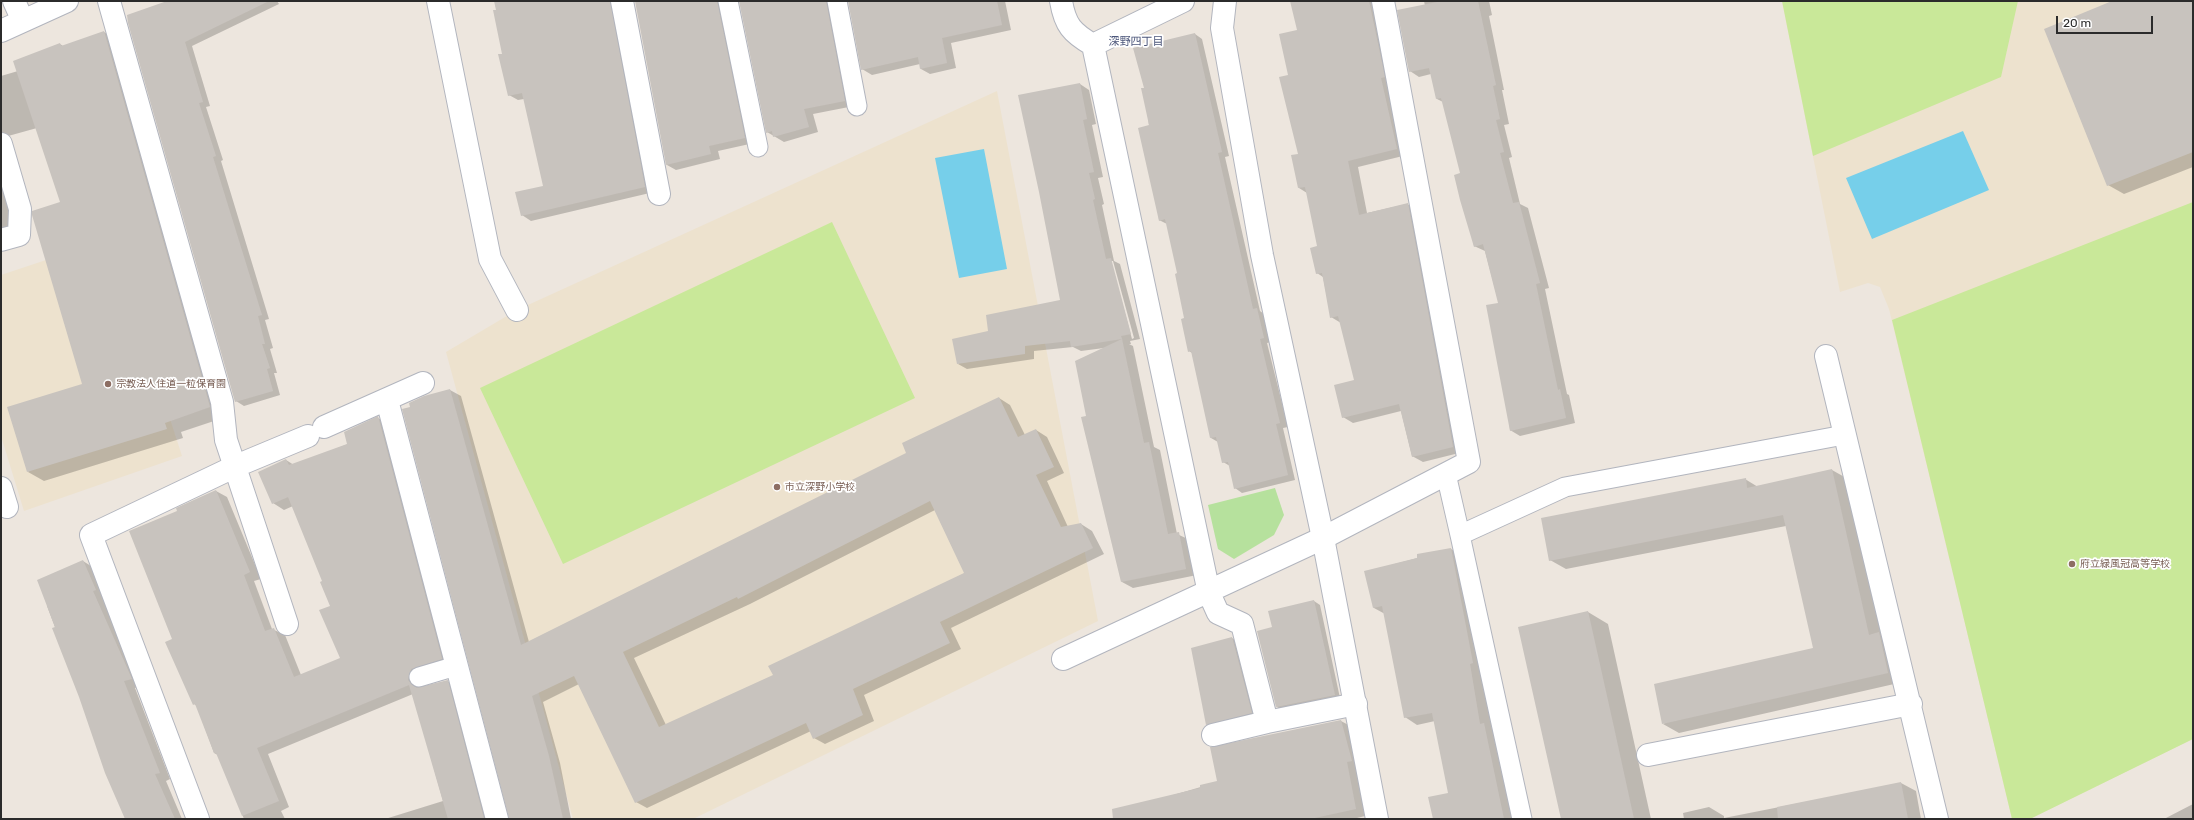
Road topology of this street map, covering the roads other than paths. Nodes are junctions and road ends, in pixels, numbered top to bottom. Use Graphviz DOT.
graph roads {
  1 [pos="14,1"];
  2 [pos="67,1"];
  3 [pos="109,1"];
  4 [pos="438,1"];
  5 [pos="622,1"];
  6 [pos="728,1"];
  7 [pos="837,1"];
  8 [pos="1061,1"];
  9 [pos="1183,1"];
  10 [pos="1225,1"];
  11 [pos="1383,1"];
  12 [pos="23,21"];
  13 [pos="1,31"];
  14 [pos="1093,45"];
  15 [pos="857,106"];
  16 [pos="1,144"];
  17 [pos="758,147"];
  18 [pos="659,194"];
  19 [pos="1,240"];
  20 [pos="517,310"];
  21 [pos="1826,356"];
  22 [pos="423,383"];
  23 [pos="387,400"];
  24 [pos="1844,435"];
  25 [pos="236,466"];
  26 [pos="1446,474"];
  27 [pos="1460,534"];
  28 [pos="1322,538"];
  29 [pos="1209,593"];
  30 [pos="287,624"];
  31 [pos="1063,659"];
  32 [pos="456,666"];
  33 [pos="418,677"];
  34 [pos="1356,704"];
  35 [pos="1911,704"];
  36 [pos="1267,722"];
  37 [pos="1213,735"];
  38 [pos="1648,755"];
  39 [pos="198,819"];
  40 [pos="497,819"];
  41 [pos="1377,819"];
  42 [pos="1522,819"];
  43 [pos="1937,819"];
  1 -- 12 [label="street"];
  2 -- 12 [label="street"];
  3 -- 25 [label="street"];
  4 -- 20 [label="street"];
  5 -- 18 [label="street"];
  6 -- 17 [label="lane"];
  7 -- 15 [label="lane"];
  8 -- 14 [label="street"];
  9 -- 14 [label="street"];
  10 -- 28 [label="street"];
  11 -- 26 [label="street"];
  12 -- 13 [label="street"];
  14 -- 29 [label="street"];
  16 -- 19 [label="street"];
  21 -- 24 [label="street"];
  22 -- 23 [label="street"];
  23 -- 25 [label="street"];
  23 -- 32 [label="street"];
  24 -- 27 [label="lane"];
  24 -- 35 [label="street"];
  25 -- 30 [label="street"];
  25 -- 39 [label="street"];
  26 -- 27 [label="lane"];
  26 -- 28 [label="street"];
  27 -- 42 [label="lane"];
  28 -- 29 [label="street"];
  28 -- 34 [label="street"];
  29 -- 31 [label="street"];
  29 -- 36 [label="street"];
  32 -- 33 [label="lane"];
  32 -- 40 [label="street"];
  34 -- 36 [label="street"];
  34 -- 41 [label="street"];
  35 -- 38 [label="street"];
  35 -- 43 [label="street"];
  36 -- 37 [label="street"];
}
